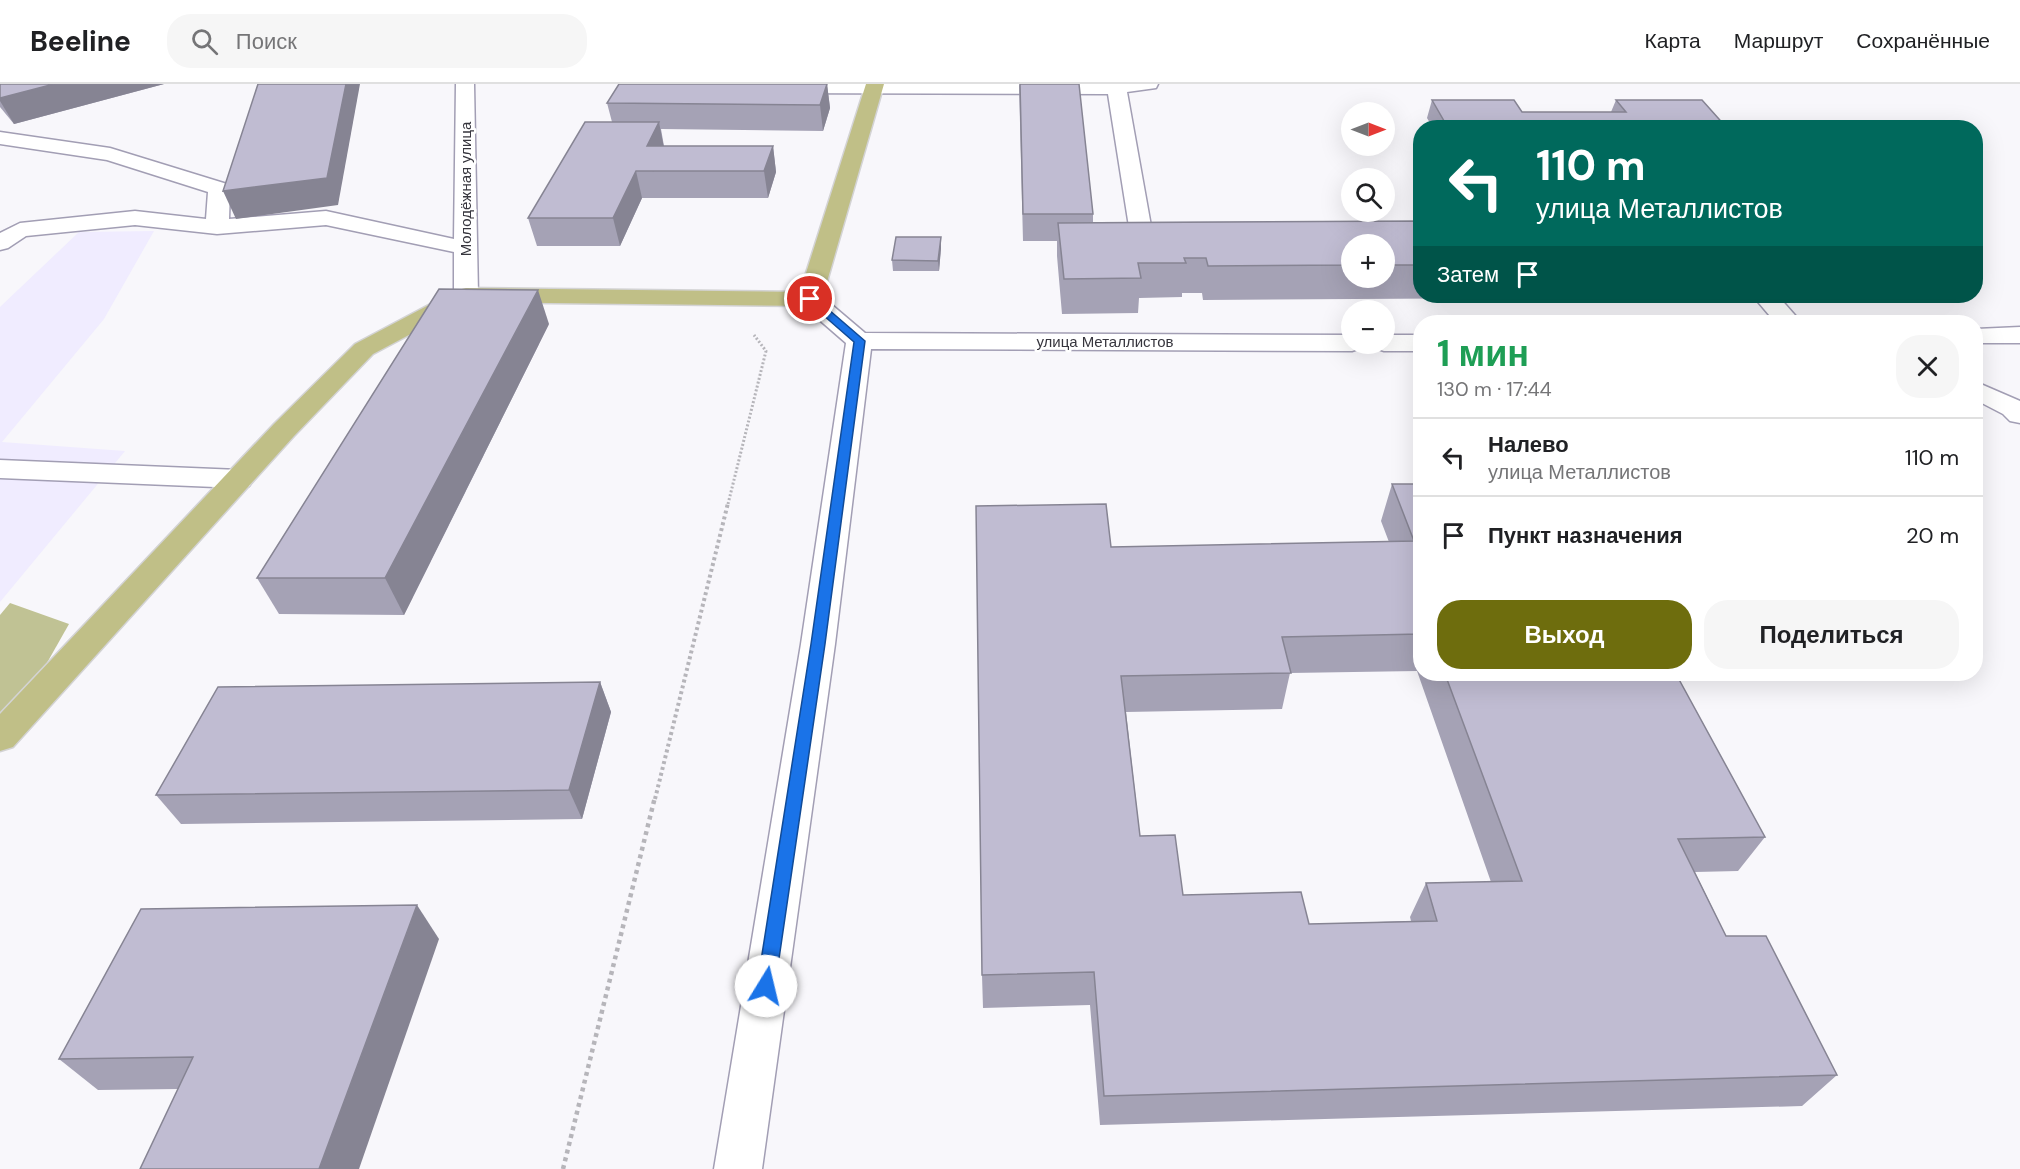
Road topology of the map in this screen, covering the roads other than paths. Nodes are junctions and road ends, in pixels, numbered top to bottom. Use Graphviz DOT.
graph roads {
  1 [pos="465,84"];
  2 [pos="734,84"];
  3 [pos="1149,84"];
  4 [pos="875,86"];
  5 [pos="1117,88"];
  6 [pos="0,138"];
  7 [pos="217,227"];
  8 [pos="1199,233"];
  9 [pos="0,243"];
  10 [pos="466,248"];
  11 [pos="466,295"];
  12 [pos="810,299"];
  13 [pos="1771,303"];
  14 [pos="1782,315"];
  15 [pos="2020,335"];
  16 [pos="1983,336"];
  17 [pos="859,341"];
  18 [pos="1341,343"];
  19 [pos="1395,343"];
  20 [pos="1413,343"];
  21 [pos="1983,393"];
  22 [pos="2020,415"];
  23 [pos="0,469"];
  24 [pos="239,479"];
  25 [pos="0,737"];
  26 [pos="738,1169"];
  1 -- 10 [label="street, Молодёжная улица"];
  2 -- 4 [label="street"];
  3 -- 5 [label="street"];
  4 -- 5 [label="street"];
  4 -- 12 [label="main road"];
  5 -- 8 [label="street"];
  6 -- 7 [label="street"];
  7 -- 9 [label="street"];
  7 -- 10 [label="street"];
  10 -- 11 [label="street, Молодёжная улица"];
  11 -- 12 [label="main road"];
  11 -- 24 [label="main road"];
  12 -- 17 [label="street"];
  13 -- 14 [label="street"];
  15 -- 16 [label="street"];
  17 -- 18 [label="street, улица Металлистов"];
  17 -- 26 [label="street"];
  19 -- 20 [label="street"];
  21 -- 22 [label="street"];
  23 -- 24 [label="street"];
  24 -- 25 [label="main road"];
}
